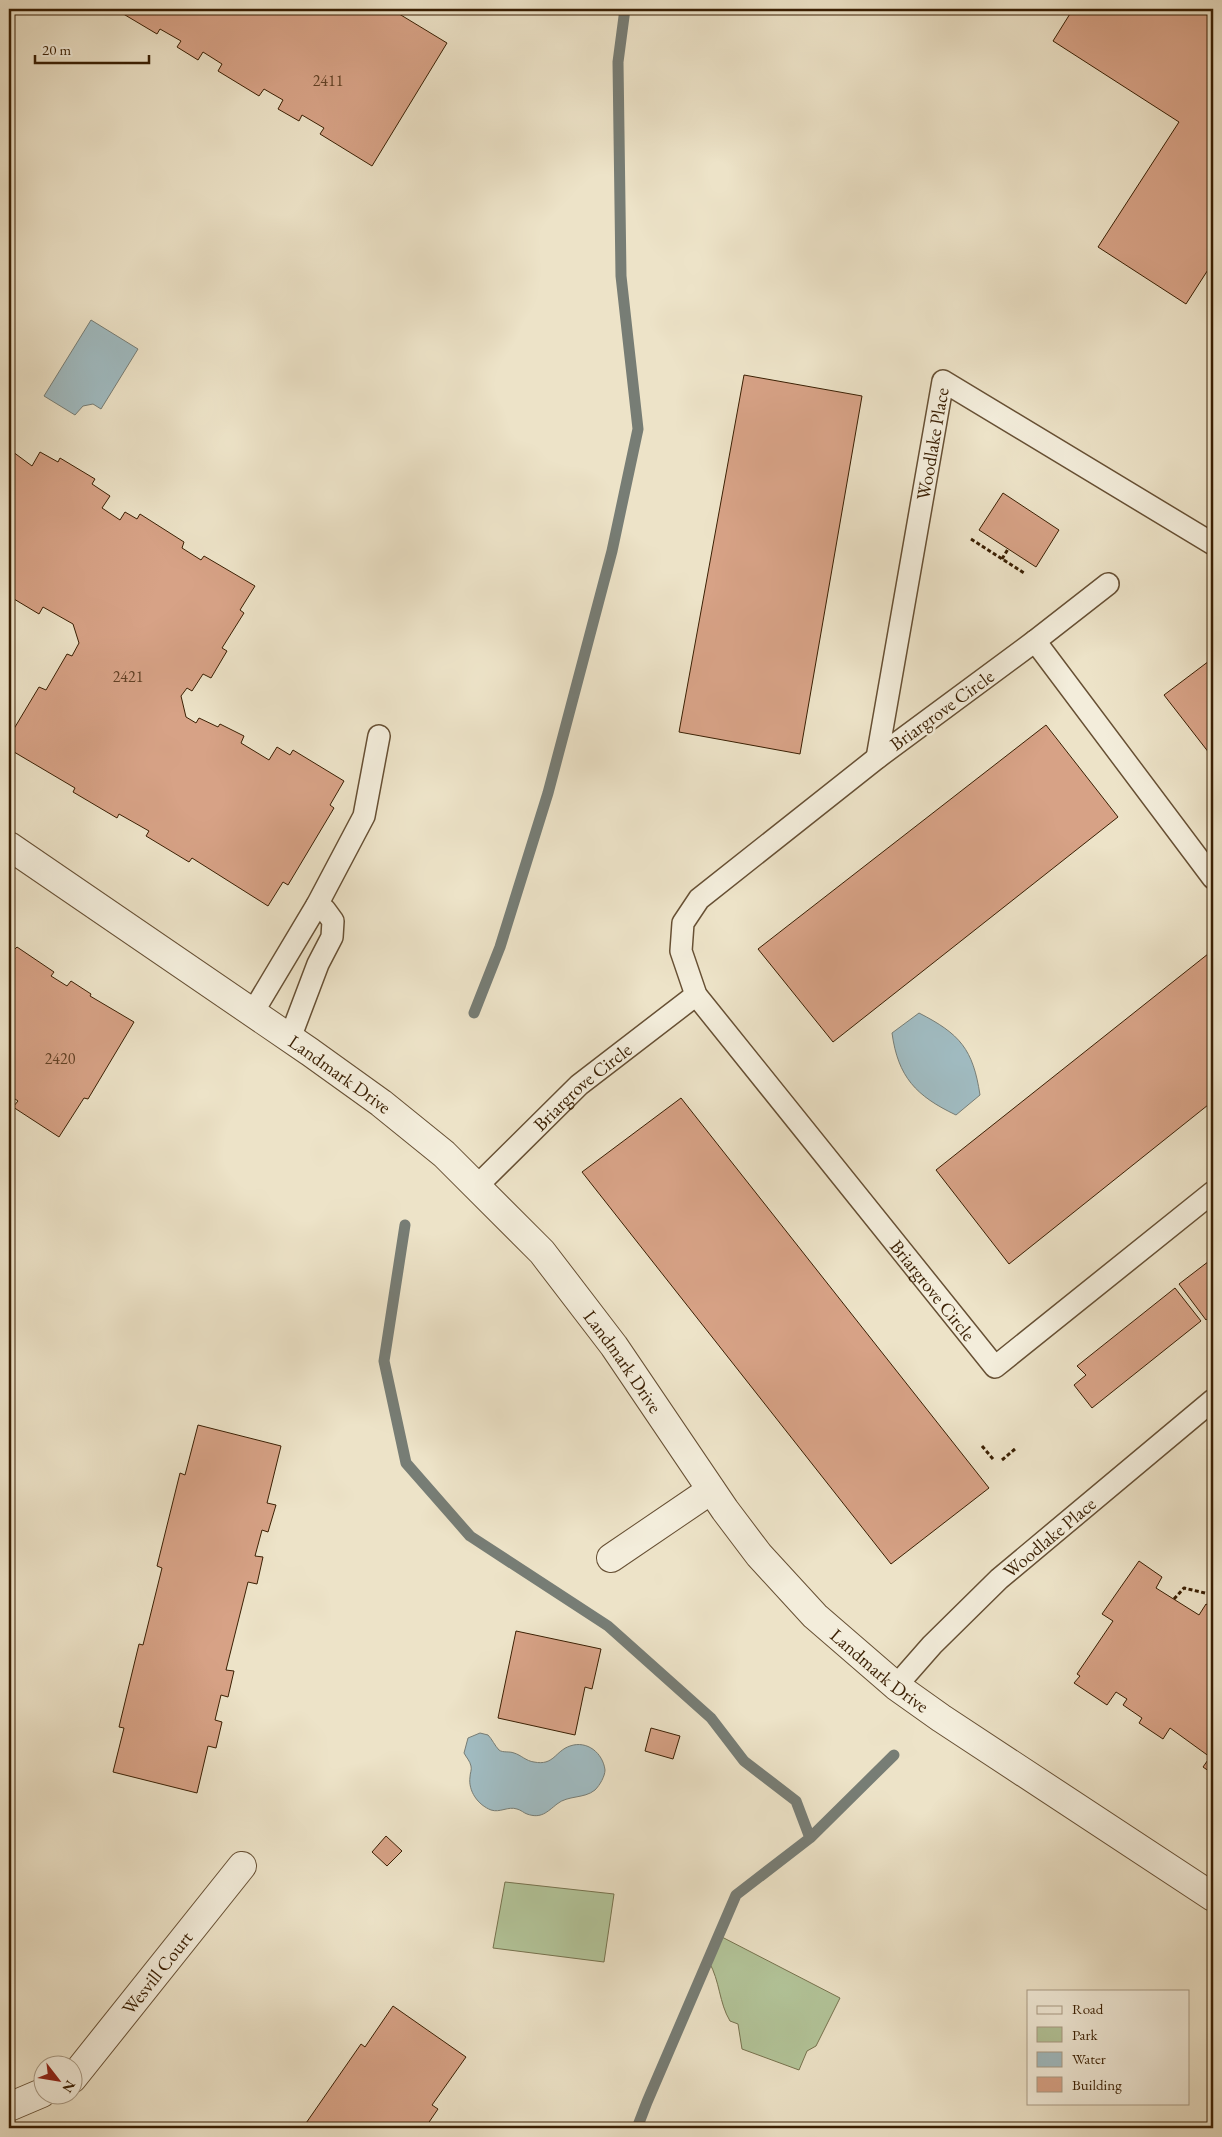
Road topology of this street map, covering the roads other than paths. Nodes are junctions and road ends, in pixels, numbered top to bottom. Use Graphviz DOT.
graph roads {
  1 [pos="1213,544"];
  2 [pos="1108,584"];
  3 [pos="1035,641"];
  4 [pos="379,736"];
  5 [pos="877,758"];
  6 [pos="9,846"];
  7 [pos="1213,878"];
  8 [pos="317,905"];
  9 [pos="696,995"];
  10 [pos="253,1012"];
  11 [pos="290,1038"];
  12 [pos="477,1186"];
  13 [pos="1213,1192"];
  14 [pos="1213,1400"];
  15 [pos="711,1490"];
  16 [pos="612,1558"];
  17 [pos="896,1686"];
  18 [pos="242,1866"];
  19 [pos="1213,1897"];
  20 [pos="82,2066"];
  21 [pos="32,2097"];
  22 [pos="9,2107"];
  1 -- 5 [label="lane, Woodlake Place"];
  2 -- 3 [label="lane, Briargrove Circle"];
  3 -- 5 [label="lane, Briargrove Circle"];
  3 -- 7 [label="lane"];
  4 -- 8 [label="lane"];
  5 -- 9 [label="lane, Briargrove Circle"];
  6 -- 10 [label="street, Landmark Drive"];
  8 -- 10 [label="lane"];
  8 -- 11 [label="lane"];
  9 -- 12 [label="lane, Briargrove Circle"];
  9 -- 13 [label="lane, Briargrove Circle"];
  10 -- 11 [label="street, Landmark Drive"];
  11 -- 12 [label="street, Landmark Drive"];
  12 -- 15 [label="street, Landmark Drive"];
  14 -- 17 [label="lane, Woodlake Place"];
  15 -- 16 [label="street"];
  15 -- 17 [label="street, Landmark Drive"];
  17 -- 19 [label="street, Landmark Drive"];
  18 -- 20 [label="street, Wesvill Court"];
  21 -- 22 [label="street"];
}
